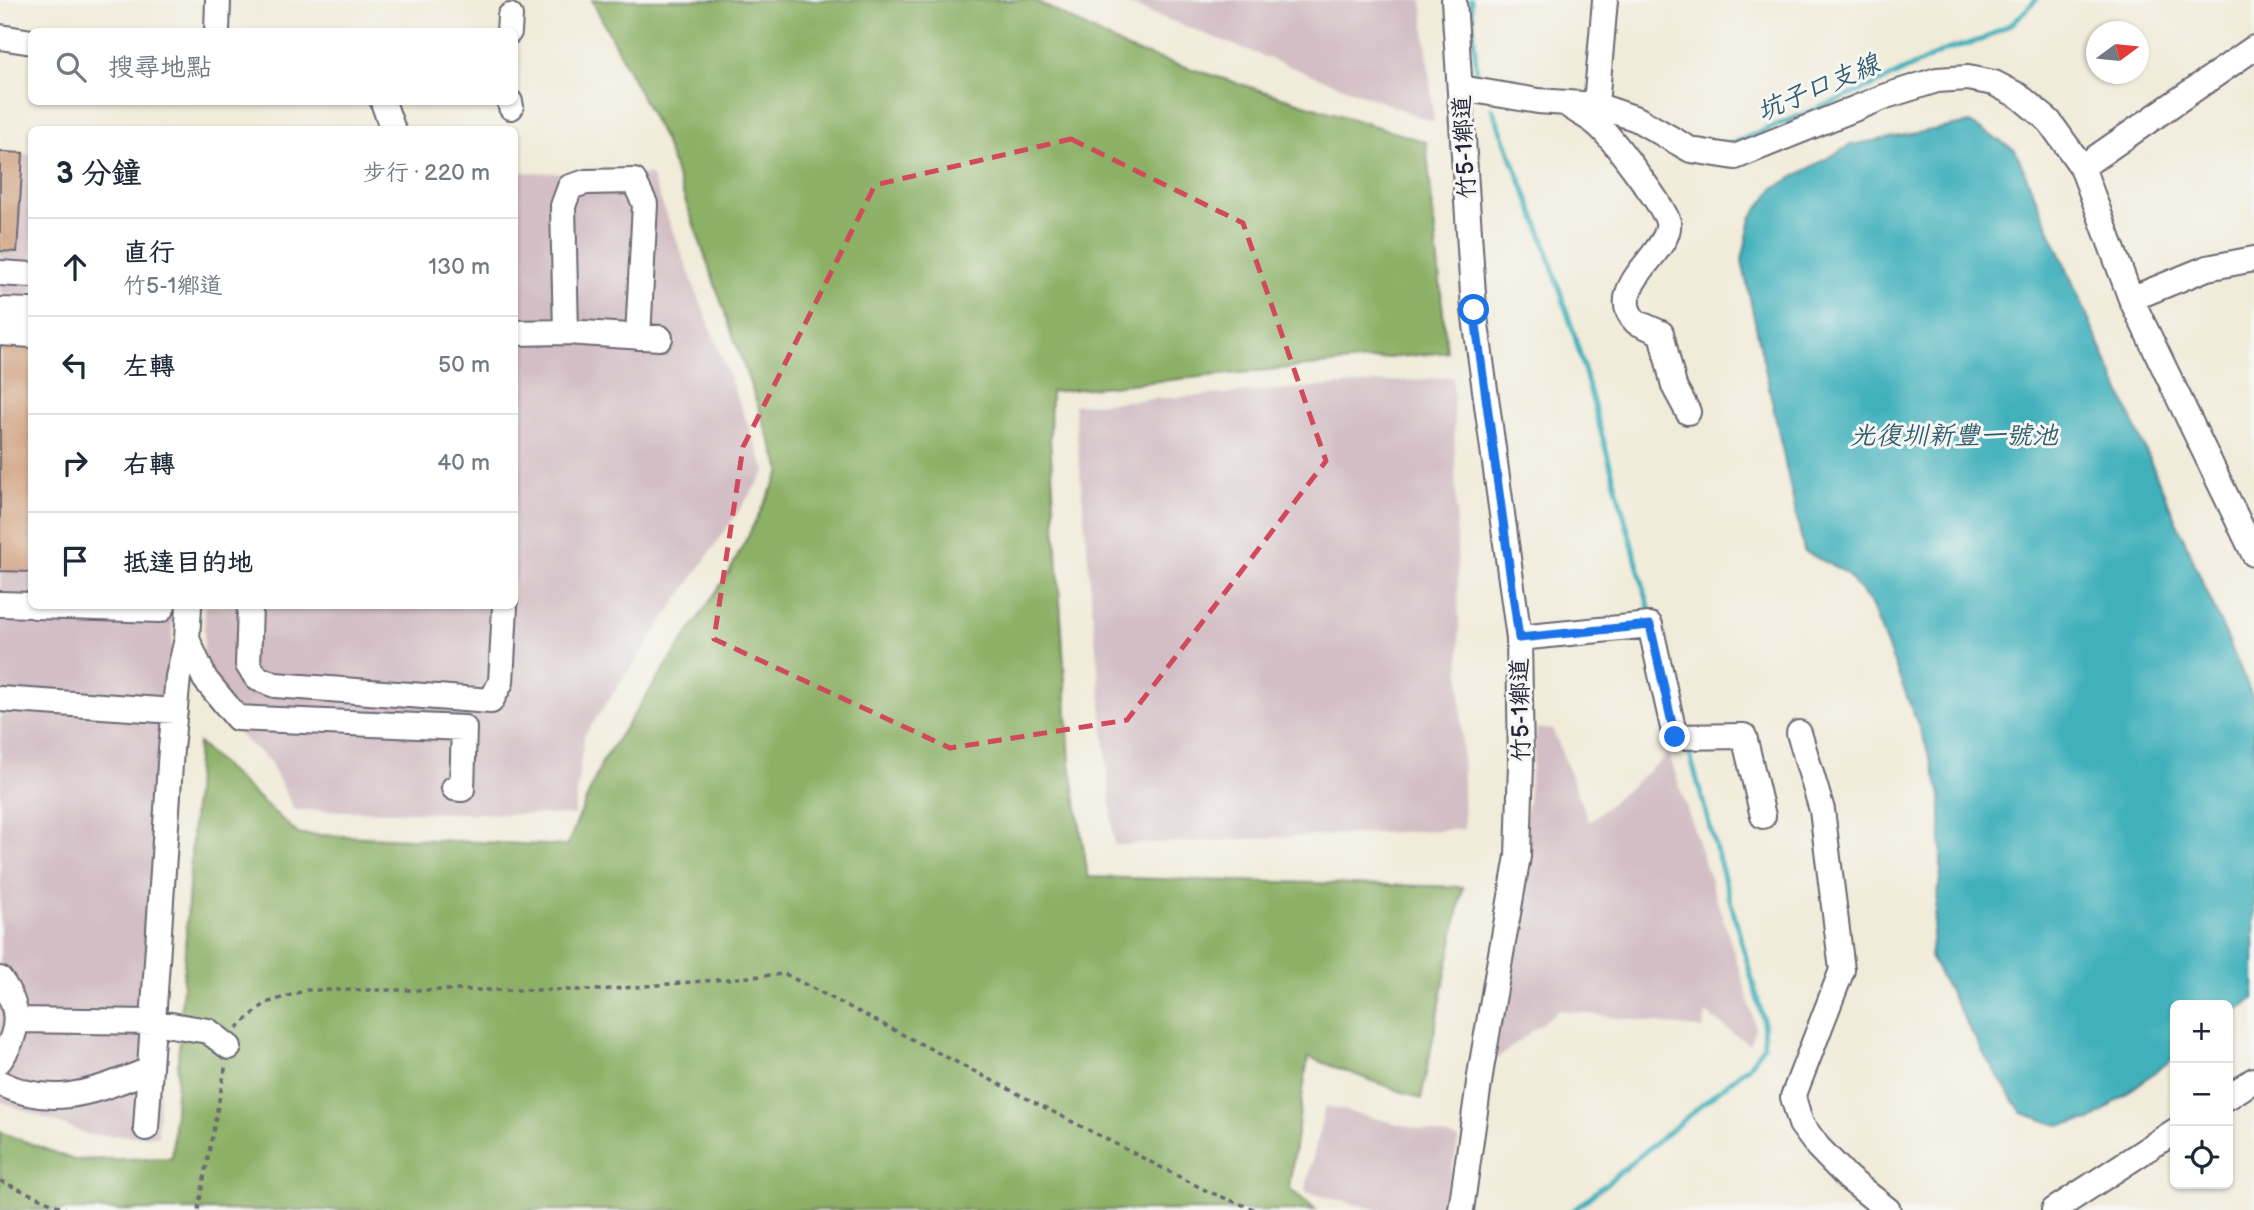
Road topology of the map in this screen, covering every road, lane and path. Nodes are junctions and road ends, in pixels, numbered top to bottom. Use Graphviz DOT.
graph roads {
  1 [pos="218,0"];
  2 [pos="1454,0"];
  3 [pos="1605,0"];
  4 [pos="217,28"];
  5 [pos="0,37"];
  6 [pos="28,41"];
  7 [pos="2254,48"];
  8 [pos="1461,88"];
  9 [pos="1564,103"];
  10 [pos="384,105"];
  11 [pos="1596,105"];
  12 [pos="392,126"];
  13 [pos="2082,167"];
  14 [pos="2254,259"];
  15 [pos="0,273"];
  16 [pos="28,275"];
  17 [pos="2132,299"];
  18 [pos="0,310"];
  19 [pos="28,311"];
  20 [pos="566,332"];
  21 [pos="0,333"];
  22 [pos="518,333"];
  23 [pos="28,335"];
  24 [pos="1688,412"];
  25 [pos="2254,554"];
  26 [pos="0,604"];
  27 [pos="28,605"];
  28 [pos="135,609"];
  29 [pos="161,609"];
  30 [pos="189,609"];
  31 [pos="250,609"];
  32 [pos="505,609"];
  33 [pos="1519,638"];
  34 [pos="187,639"];
  35 [pos="0,699"];
  36 [pos="175,711"];
  37 [pos="1799,733"];
  38 [pos="454,788"];
  39 [pos="1763,816"];
  40 [pos="0,979"];
  41 [pos="17,1020"];
  42 [pos="153,1022"];
  43 [pos="229,1047"];
  44 [pos="0,1060"];
  45 [pos="150,1070"];
  46 [pos="2254,1080"];
  47 [pos="0,1083"];
  48 [pos="2233,1094"];
  49 [pos="146,1128"];
  50 [pos="2170,1134"];
  51 [pos="0,1181"];
  52 [pos="68,1210"];
  53 [pos="198,1210"];
  54 [pos="1256,1210"];
  55 [pos="1461,1210"];
  56 [pos="1888,1210"];
  57 [pos="2054,1210"];
  1 -- 4 [label="street"];
  2 -- 8 [label="street, 竹5-1鄉道"];
  3 -- 11 [label="street"];
  5 -- 6 [label="street"];
  7 -- 13 [label="street"];
  8 -- 9 [label="street"];
  8 -- 33 [label="street, 竹5-1鄉道"];
  9 -- 11 [label="street"];
  9 -- 24 [label="street"];
  10 -- 12 [label="street"];
  11 -- 13 [label="street"];
  13 -- 17 [label="street"];
  14 -- 17 [label="street"];
  15 -- 16 [label="street"];
  17 -- 25 [label="street"];
  18 -- 19 [label="street"];
  20 -- 20 [label="street"];
  20 -- 22 [label="street"];
  21 -- 23 [label="street"];
  26 -- 27 [label="street"];
  28 -- 29 [label="street"];
  30 -- 34 [label="street"];
  31 -- 32 [label="street"];
  33 -- 39 [label="street"];
  33 -- 55 [label="street, 竹5-1鄉道"];
  34 -- 36 [label="street"];
  34 -- 38 [label="street"];
  35 -- 36 [label="street"];
  36 -- 42 [label="street"];
  37 -- 56 [label="street"];
  40 -- 41 [label="street"];
  41 -- 42 [label="street"];
  41 -- 44 [label="street"];
  42 -- 43 [label="street"];
  42 -- 45 [label="street"];
  43 -- 53 [label="path"];
  43 -- 54 [label="path"];
  45 -- 47 [label="street"];
  45 -- 49 [label="street"];
  46 -- 48 [label="street"];
  50 -- 57 [label="street"];
  51 -- 52 [label="path"];
}
